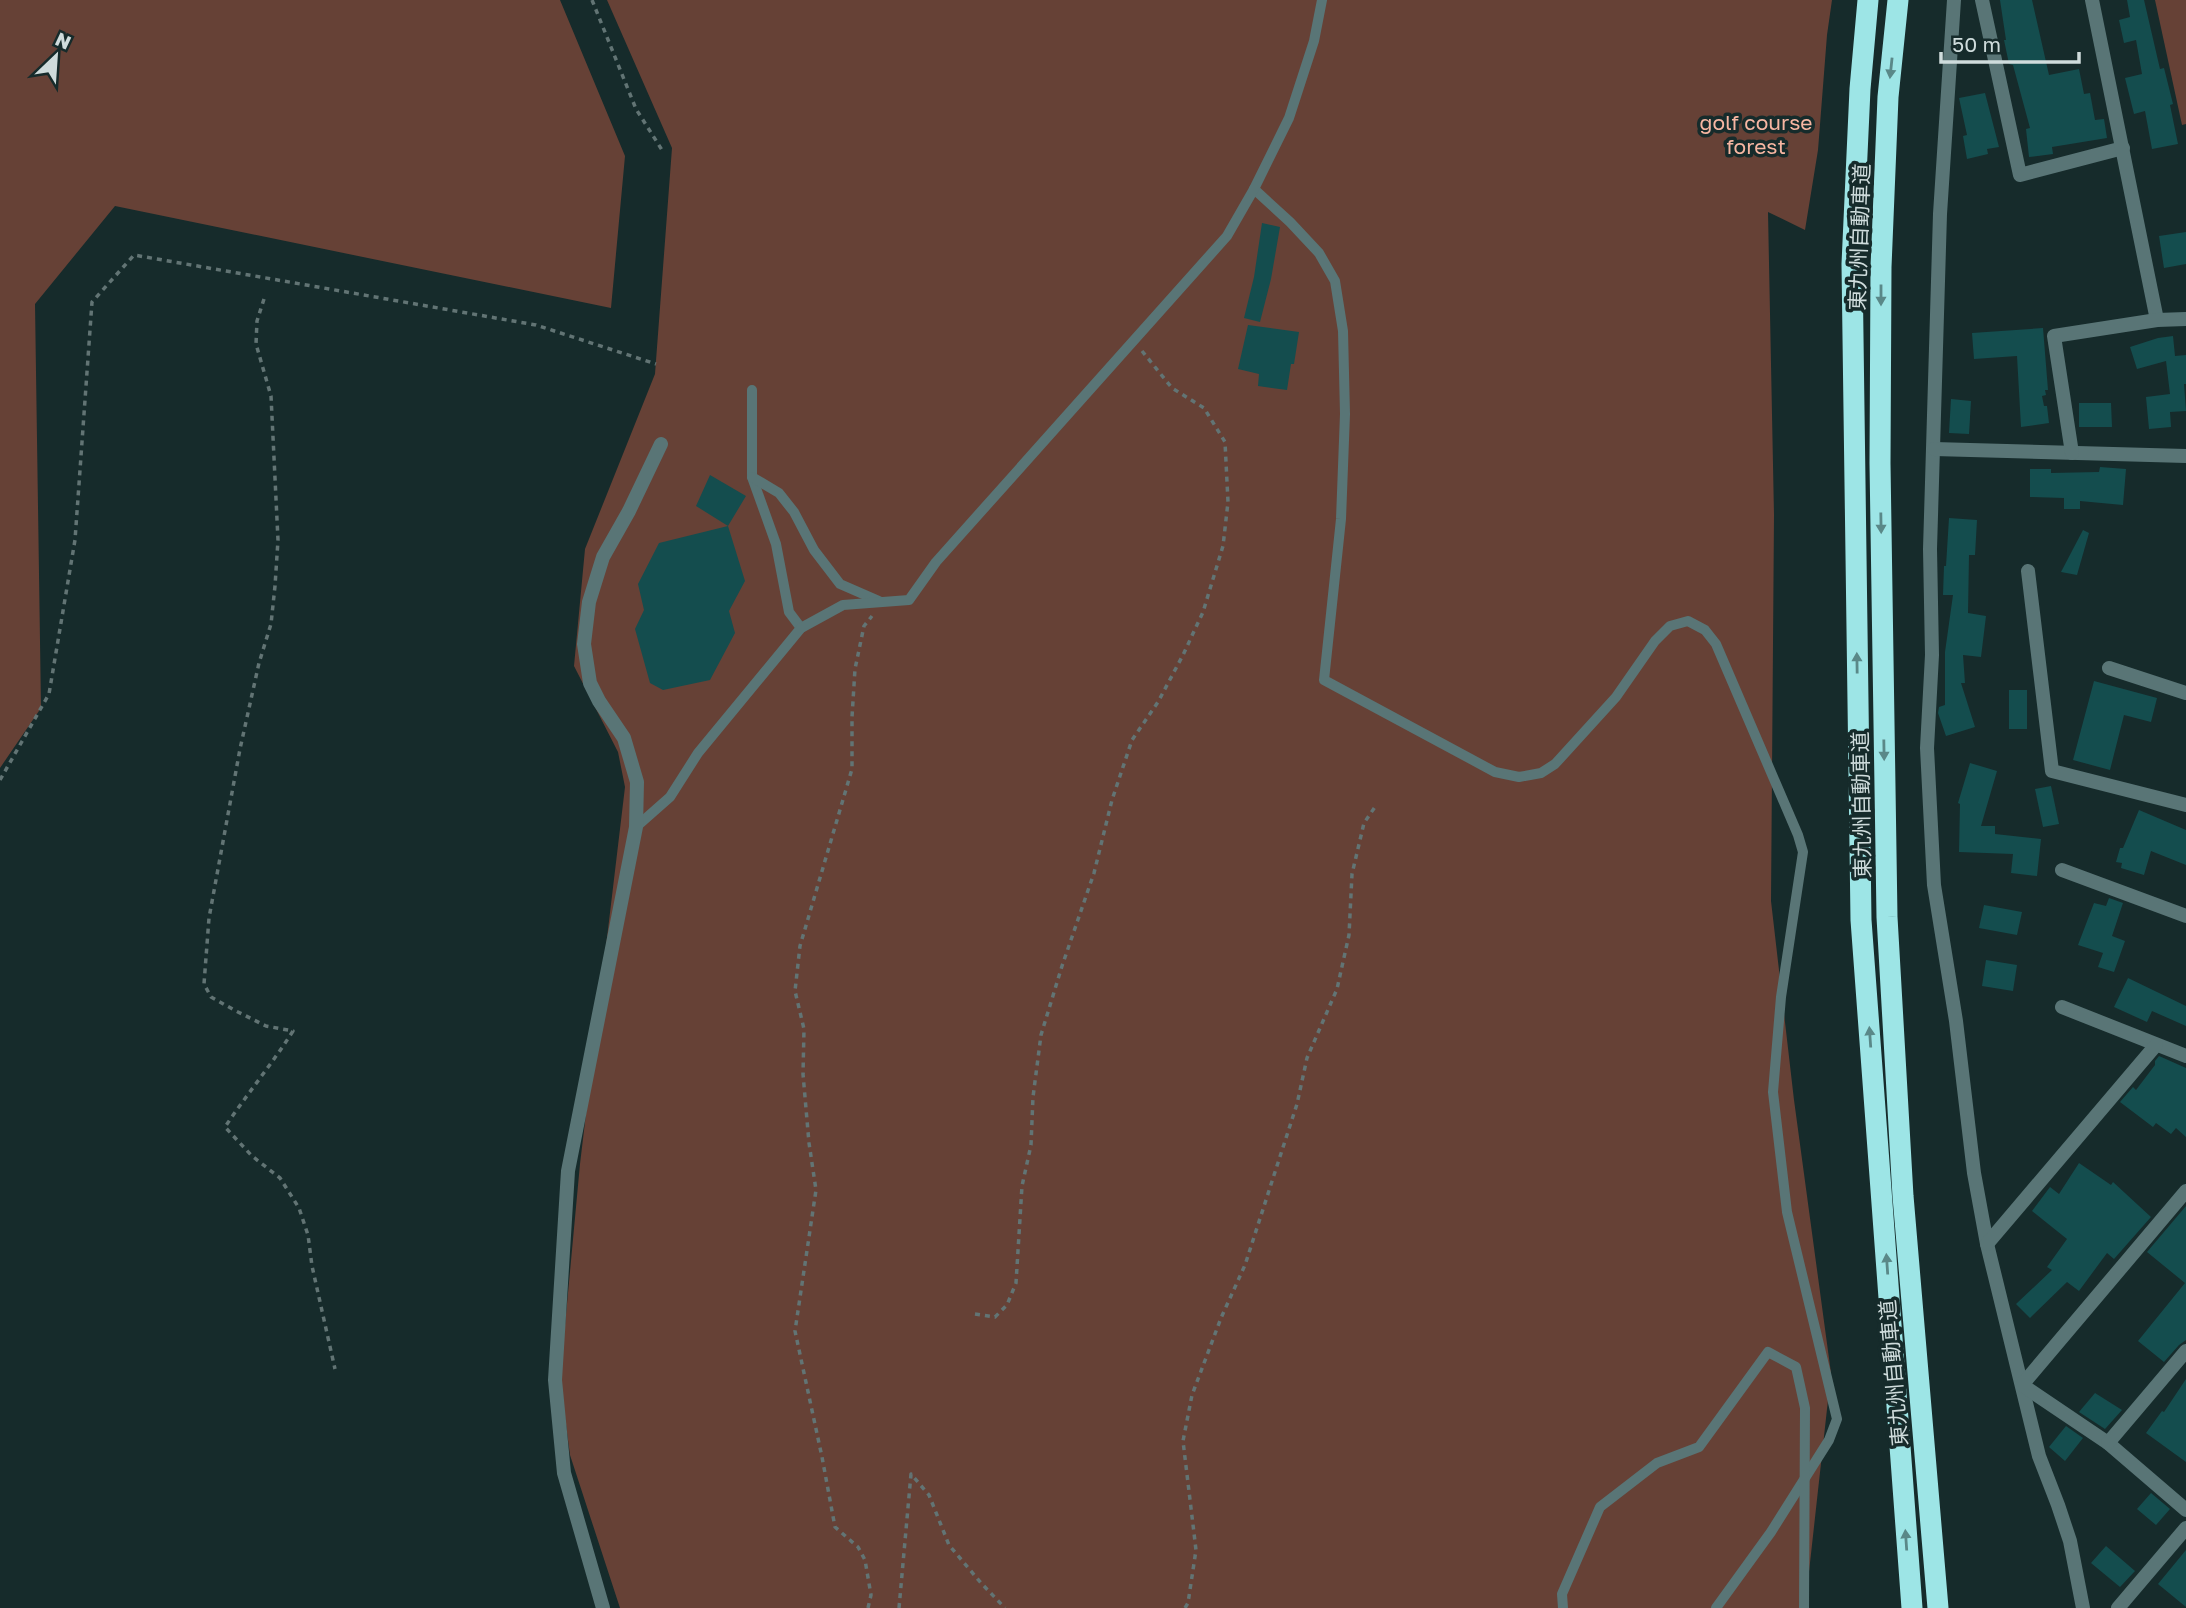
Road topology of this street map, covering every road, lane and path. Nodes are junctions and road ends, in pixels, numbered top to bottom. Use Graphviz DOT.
graph roads {
  1 [pos="592,0"];
  2 [pos="1322,0"];
  3 [pos="1868,0"];
  4 [pos="1898,0"];
  5 [pos="1954,0"];
  6 [pos="1982,0"];
  7 [pos="2092,0"];
  8 [pos="2123,148"];
  9 [pos="662,150"];
  10 [pos="1254,189"];
  11 [pos="264,299"];
  12 [pos="2186,319"];
  13 [pos="2157,320"];
  14 [pos="1135,341"];
  15 [pos="656,364"];
  16 [pos="752,390"];
  17 [pos="661,444"];
  18 [pos="1934,449"];
  19 [pos="2072,453"];
  20 [pos="2186,456"];
  21 [pos="752,477"];
  22 [pos="2028,571"];
  23 [pos="882,603"];
  24 [pos="801,628"];
  25 [pos="2109,668"];
  26 [pos="2186,693"];
  27 [pos="0,780"];
  28 [pos="1377,804"];
  29 [pos="2186,805"];
  30 [pos="636,827"];
  31 [pos="2062,870"];
  32 [pos="2186,916"];
  33 [pos="2062,1007"];
  34 [pos="2156,1045"];
  35 [pos="2186,1056"];
  36 [pos="2186,1191"];
  37 [pos="1987,1244"];
  38 [pos="975,1314"];
  39 [pos="2186,1351"];
  40 [pos="335,1369"];
  41 [pos="2022,1385"];
  42 [pos="2108,1443"];
  43 [pos="1805,1479"];
  44 [pos="2186,1510"];
  45 [pos="2186,1528"];
  46 [pos="603,1608"];
  47 [pos="868,1608"];
  48 [pos="899,1608"];
  49 [pos="1005,1608"];
  50 [pos="1185,1608"];
  51 [pos="1563,1608"];
  52 [pos="1716,1608"];
  53 [pos="1804,1608"];
  54 [pos="1912,1608"];
  55 [pos="1938,1608"];
  56 [pos="2083,1608"];
  57 [pos="2118,1608"];
  1 -- 9 [label="path"];
  2 -- 10 [label="lane"];
  54 -- 3 [label="highway, 東九州自動車道, one-way"];
  4 -- 55 [label="highway, 東九州自動車道, one-way"];
  5 -- 18 [label="street"];
  6 -- 8 [label="street"];
  7 -- 8 [label="street"];
  8 -- 13 [label="street"];
  10 -- 14 [label="lane"];
  10 -- 43 [label="lane"];
  11 -- 40 [label="path"];
  12 -- 13 [label="street"];
  13 -- 19 [label="street"];
  14 -- 23 [label="lane"];
  14 -- 38 [label="path"];
  15 -- 27 [label="path"];
  16 -- 21 [label="lane"];
  17 -- 30 [label="street"];
  18 -- 19 [label="street"];
  18 -- 37 [label="street"];
  19 -- 20 [label="street"];
  21 -- 23 [label="lane"];
  21 -- 24 [label="lane"];
  22 -- 29 [label="street"];
  23 -- 24 [label="lane"];
  23 -- 47 [label="path"];
  24 -- 30 [label="lane"];
  25 -- 26 [label="street"];
  28 -- 50 [label="path"];
  30 -- 46 [label="street"];
  31 -- 32 [label="street"];
  33 -- 34 [label="street"];
  34 -- 35 [label="street"];
  34 -- 37 [label="street"];
  36 -- 41 [label="street"];
  37 -- 41 [label="street"];
  39 -- 42 [label="street"];
  41 -- 42 [label="street"];
  41 -- 56 [label="street"];
  42 -- 44 [label="street"];
  43 -- 51 [label="lane"];
  43 -- 52 [label="lane"];
  43 -- 53 [label="lane"];
  45 -- 57 [label="street"];
  48 -- 49 [label="path"];
}
